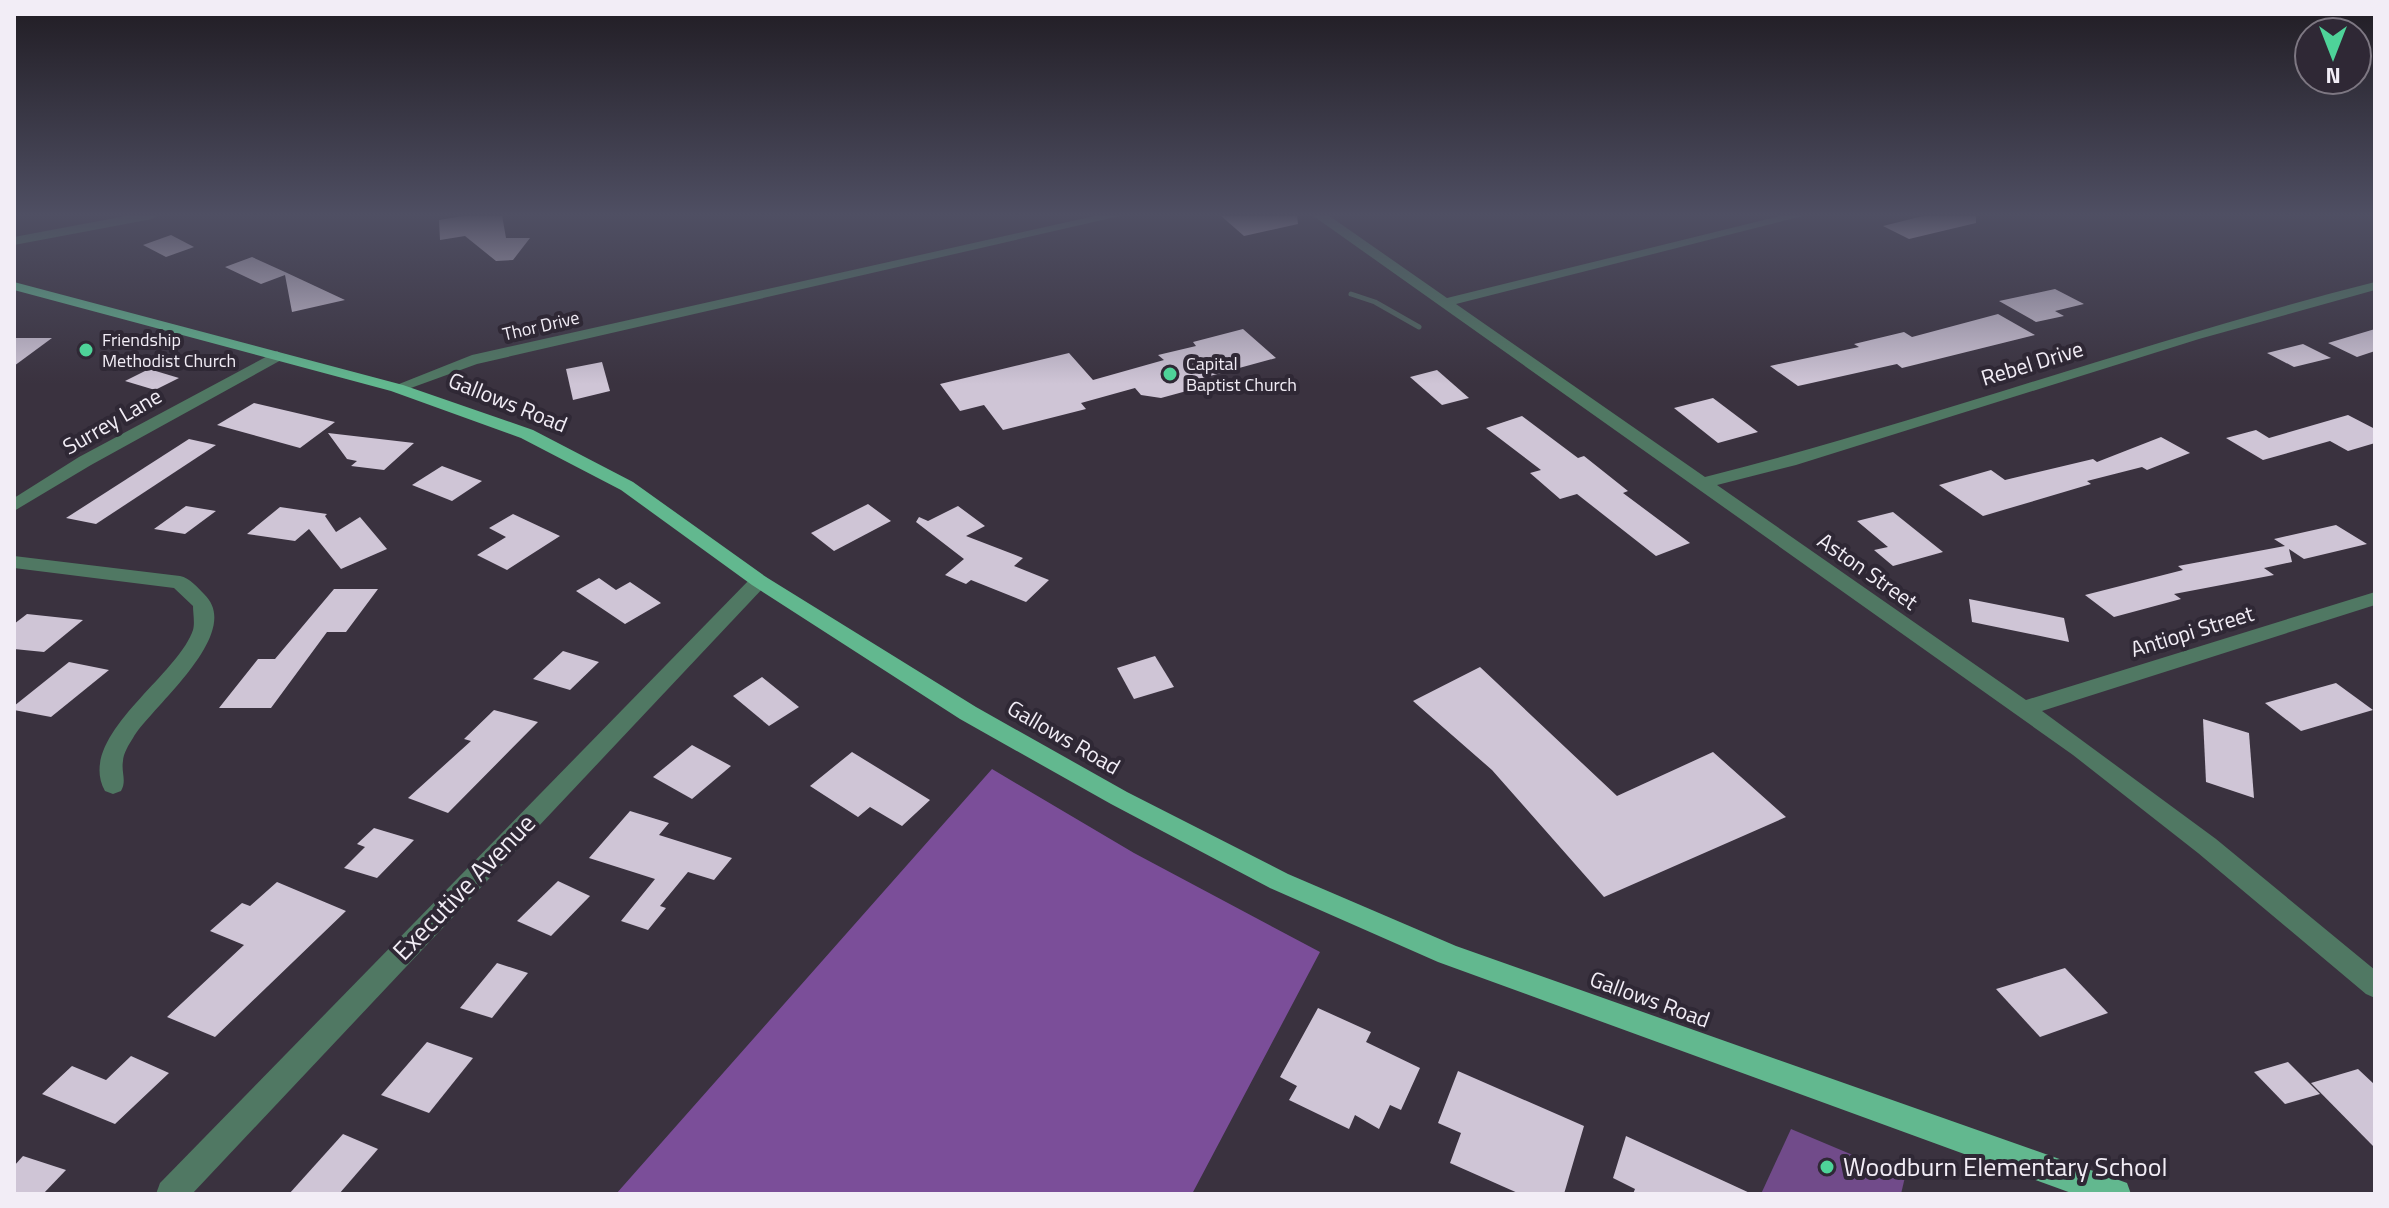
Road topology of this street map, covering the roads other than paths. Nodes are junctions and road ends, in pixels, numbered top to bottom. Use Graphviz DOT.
graph roads {
  1 [pos="866,271"];
  2 [pos="1402,271"];
  3 [pos="1571,271"];
  4 [pos="14,286"];
  5 [pos="2375,286"];
  6 [pos="1447,302"];
  7 [pos="277,356"];
  8 [pos="397,388"];
  9 [pos="1703,483"];
  10 [pos="14,506"];
  11 [pos="14,562"];
  12 [pos="759,581"];
  13 [pos="2375,598"];
  14 [pos="2022,709"];
  15 [pos="113,785"];
  16 [pos="2375,986"];
  17 [pos="171,1194"];
  18 [pos="2116,1194"];
  1 -- 8 [label="street, Thor Drive"];
  2 -- 6 [label="street, Aston Street"];
  3 -- 6 [label="street"];
  4 -- 7 [label="main road, Gallows Road"];
  5 -- 9 [label="street, Rebel Drive"];
  6 -- 9 [label="street, Aston Street"];
  7 -- 8 [label="main road, Gallows Road"];
  7 -- 10 [label="street, Surrey Lane"];
  8 -- 12 [label="main road, Gallows Road"];
  9 -- 14 [label="street, Aston Street"];
  11 -- 15 [label="street"];
  12 -- 17 [label="street, Executive Avenue"];
  12 -- 18 [label="main road, Gallows Road"];
  13 -- 14 [label="street, Antiopi Street"];
  14 -- 16 [label="street, Aston Street"];
}
